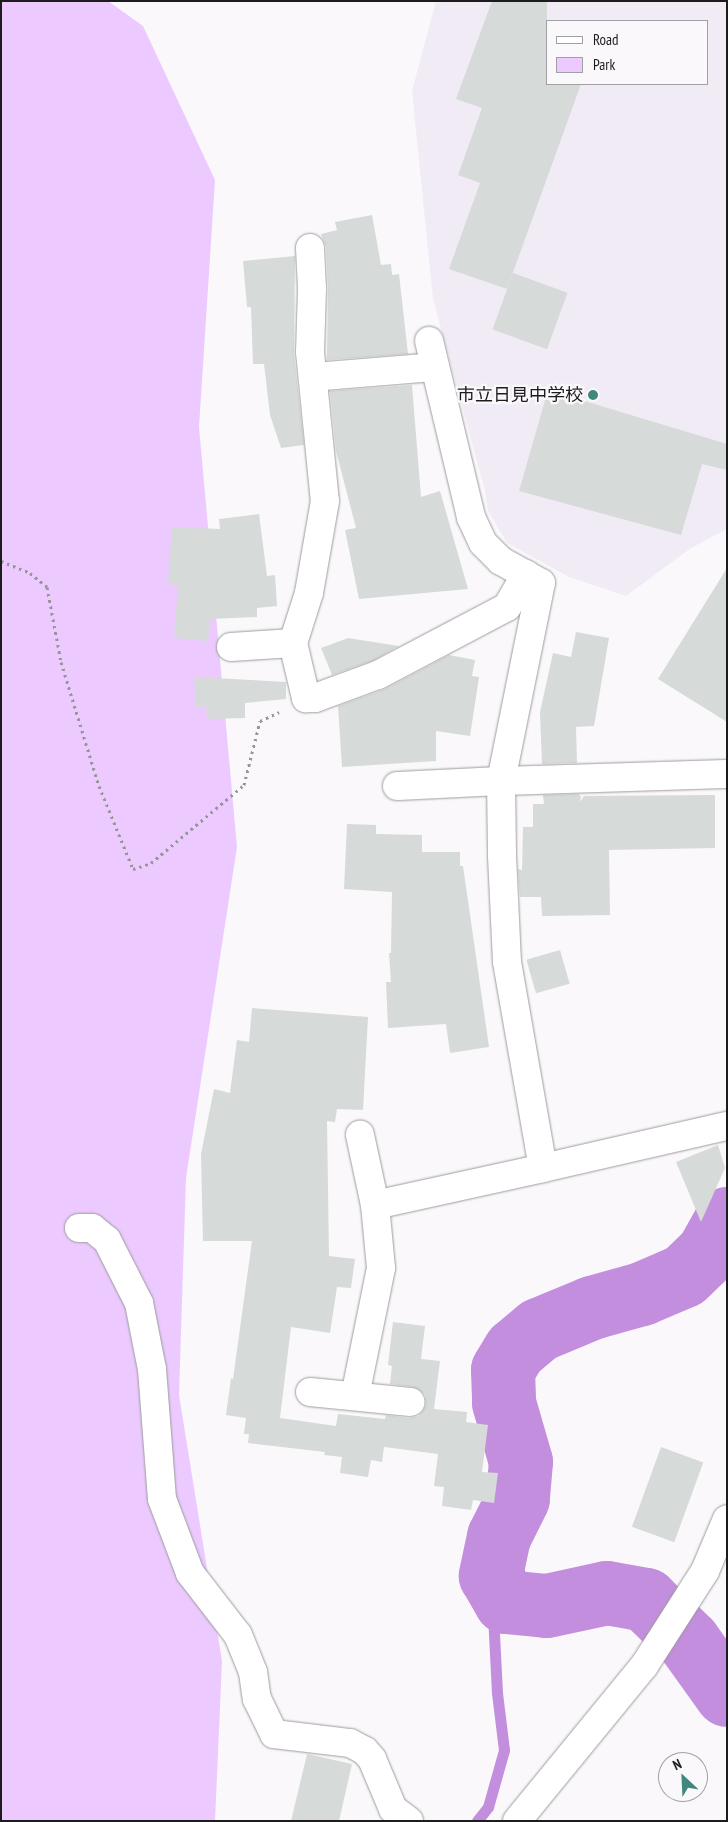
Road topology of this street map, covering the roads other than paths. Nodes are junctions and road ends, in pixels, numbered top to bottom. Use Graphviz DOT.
graph roads {
  1 [pos="310,248"];
  2 [pos="429,341"];
  3 [pos="435,368"];
  4 [pos="313,377"];
  5 [pos="526,574"];
  6 [pos="293,643"];
  7 [pos="231,647"];
  8 [pos="727,774"];
  9 [pos="501,781"];
  10 [pos="397,786"];
  11 [pos="727,1126"];
  12 [pos="360,1135"];
  13 [pos="543,1168"];
  14 [pos="375,1204"];
  15 [pos="79,1228"];
  16 [pos="310,1392"];
  17 [pos="355,1396"];
  18 [pos="411,1402"];
  19 [pos="727,1519"];
  20 [pos="409,1821"];
  21 [pos="517,1821"];
  1 -- 4 [label="street"];
  2 -- 3 [label="street"];
  3 -- 4 [label="street"];
  3 -- 5 [label="street"];
  4 -- 6 [label="street"];
  5 -- 6 [label="street"];
  5 -- 9 [label="street"];
  6 -- 7 [label="street"];
  8 -- 9 [label="street"];
  9 -- 10 [label="street"];
  9 -- 13 [label="street"];
  11 -- 13 [label="street"];
  12 -- 14 [label="street"];
  13 -- 14 [label="street"];
  14 -- 17 [label="street"];
  15 -- 20 [label="street"];
  16 -- 17 [label="street"];
  17 -- 18 [label="street"];
  19 -- 21 [label="street"];
}
